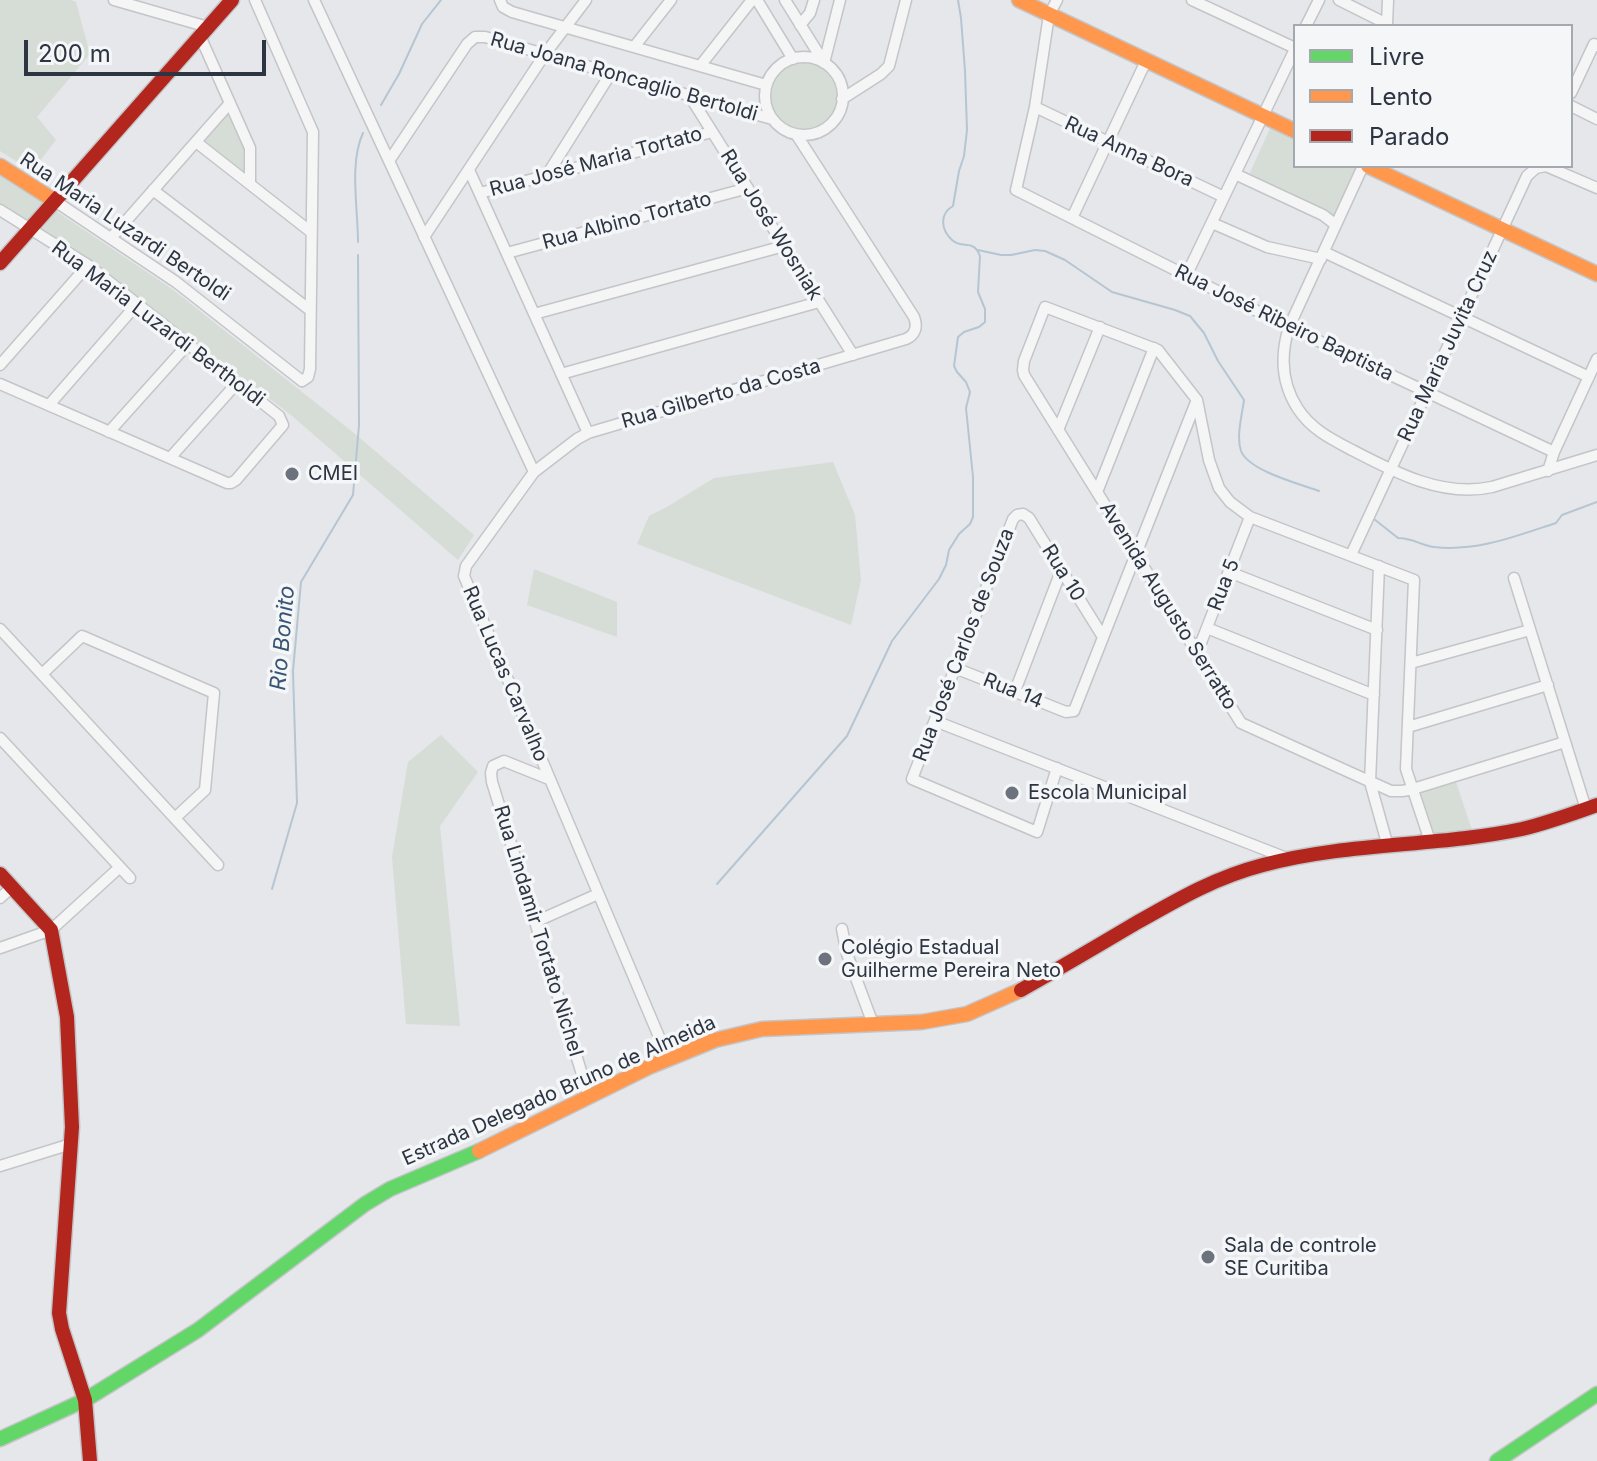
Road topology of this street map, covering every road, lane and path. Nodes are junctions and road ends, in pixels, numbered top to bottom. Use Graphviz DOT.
graph roads {
  1 [pos="114,0"];
  2 [pos="232,0"];
  3 [pos="255,0"];
  4 [pos="314,0"];
  5 [pos="586,0"];
  6 [pos="671,0"];
  7 [pos="754,0"];
  8 [pos="785,0"];
  9 [pos="814,0"];
  10 [pos="840,0"];
  11 [pos="906,0"];
  12 [pos="1019,0"];
  13 [pos="1057,0"];
  14 [pos="1192,0"];
  15 [pos="1319,0"];
  16 [pos="1339,0"];
  17 [pos="1388,0"];
  18 [pos="500,2"];
  19 [pos="1365,13"];
  20 [pos="1049,15"];
  21 [pos="1307,24"];
  22 [pos="1367,24"];
  23 [pos="800,25"];
  24 [pos="565,27"];
  25 [pos="204,31"];
  26 [pos="1596,45"];
  27 [pos="634,47"];
  28 [pos="1293,48"];
  29 [pos="1293,53"];
  30 [pos="545,54"];
  31 [pos="793,59"];
  32 [pos="1146,61"];
  33 [pos="824,63"];
  34 [pos="700,66"];
  35 [pos="611,73"];
  36 [pos="766,85"];
  37 [pos="1573,89"];
  38 [pos="689,95"];
  39 [pos="842,99"];
  40 [pos="230,103"];
  41 [pos="1035,107"];
  42 [pos="1573,107"];
  43 [pos="1263,116"];
  44 [pos="772,119"];
  45 [pos="1597,119"];
  46 [pos="1293,130"];
  47 [pos="712,132"];
  48 [pos="796,134"];
  49 [pos="196,142"];
  50 [pos="1108,142"];
  51 [pos="389,161"];
  52 [pos="0,166"];
  53 [pos="1370,168"];
  54 [pos="1373,168"];
  55 [pos="1538,168"];
  56 [pos="1548,168"];
  57 [pos="469,170"];
  58 [pos="1235,174"];
  59 [pos="547,175"];
  60 [pos="250,184"];
  61 [pos="748,188"];
  62 [pos="1597,188"];
  63 [pos="153,190"];
  64 [pos="480,193"];
  65 [pos="1224,197"];
  66 [pos="55,201"];
  67 [pos="0,210"];
  68 [pos="1072,218"];
  69 [pos="1212,223"];
  70 [pos="1336,225"];
  71 [pos="30,229"];
  72 [pos="1502,229"];
  73 [pos="311,232"];
  74 [pos="424,237"];
  75 [pos="111,238"];
  76 [pos="784,246"];
  77 [pos="507,253"];
  78 [pos="1322,255"];
  79 [pos="0,263"];
  80 [pos="88,265"];
  81 [pos="1597,274"];
  82 [pos="1186,276"];
  83 [pos="819,302"];
  84 [pos="137,304"];
  85 [pos="310,310"];
  86 [pos="534,314"];
  87 [pos="1462,315"];
  88 [pos="1100,327"];
  89 [pos="1289,327"];
  90 [pos="188,344"];
  91 [pos="1154,348"];
  92 [pos="853,355"];
  93 [pos="1597,360"];
  94 [pos="0,365"];
  95 [pos="561,374"];
  96 [pos="1589,377"];
  97 [pos="237,383"];
  98 [pos="0,384"];
  99 [pos="1426,391"];
  100 [pos="1197,400"];
  101 [pos="49,405"];
  102 [pos="1058,430"];
  103 [pos="109,432"];
  104 [pos="588,433"];
  105 [pos="1554,452"];
  106 [pos="1597,455"];
  107 [pos="170,458"];
  108 [pos="1390,470"];
  109 [pos="1548,471"];
  110 [pos="534,472"];
  111 [pos="1097,492"];
  112 [pos="1020,514"];
  113 [pos="1250,517"];
  114 [pos="1135,553"];
  115 [pos="1351,555"];
  116 [pos="1379,566"];
  117 [pos="1061,571"];
  118 [pos="1229,572"];
  119 [pos="1514,578"];
  120 [pos="1207,628"];
  121 [pos="0,629"];
  122 [pos="1377,630"];
  123 [pos="1530,630"];
  124 [pos="1103,637"];
  125 [pos="1197,653"];
  126 [pos="1411,663"];
  127 [pos="955,668"];
  128 [pos="42,674"];
  129 [pos="1548,685"];
  130 [pos="1015,691"];
  131 [pos="1374,695"];
  132 [pos="935,721"];
  133 [pos="1408,727"];
  134 [pos="0,738"];
  135 [pos="1565,742"];
  136 [pos="1057,768"];
  137 [pos="549,779"];
  138 [pos="1370,782"];
  139 [pos="1413,789"];
  140 [pos="1592,807"];
  141 [pos="175,818"];
  142 [pos="1430,841"];
  143 [pos="1387,843"];
  144 [pos="1251,844"];
  145 [pos="1289,859"];
  146 [pos="218,865"];
  147 [pos="120,867"];
  148 [pos="1245,870"];
  149 [pos="130,878"];
  150 [pos="4,881"];
  151 [pos="598,894"];
  152 [pos="0,898"];
  153 [pos="535,922"];
  154 [pos="842,929"];
  155 [pos="51,930"];
  156 [pos="0,948"];
  157 [pos="873,1024"];
  158 [pos="668,1058"];
  159 [pos="589,1097"];
  160 [pos="71,1144"];
  161 [pos="0,1166"];
  162 [pos="1597,1394"];
  163 [pos="85,1400"];
  164 [pos="1597,1407"];
  165 [pos="0,1439"];
  166 [pos="90,1461"];
  167 [pos="1497,1461"];
  168 [pos="1516,1461"];
  1 -- 25 [label="street"];
  2 -- 25 [label="main road"];
  3 -- 73 [label="street"];
  4 -- 51 [label="street"];
  5 -- 24 [label="street"];
  6 -- 27 [label="street"];
  7 -- 31 [label="street"];
  7 -- 34 [label="street"];
  8 -- 23 [label="street"];
  9 -- 23 [label="street"];
  10 -- 33 [label="street"];
  11 -- 39 [label="street"];
  12 -- 20 [label="main road"];
  13 -- 20 [label="street"];
  14 -- 28 [label="street"];
  15 -- 21 [label="street"];
  16 -- 19 [label="street"];
  17 -- 19 [label="street"];
  18 -- 24 [label="street, Rua Joana Roncaglio Bertoldi"];
  19 -- 22 [label="street"];
  20 -- 32 [label="main road"];
  20 -- 41 [label="street"];
  23 -- 33 [label="street"];
  24 -- 27 [label="street, Rua Joana Roncaglio Bertoldi"];
  24 -- 30 [label="street"];
  25 -- 40 [label="street"];
  25 -- 66 [label="main road"];
  26 -- 37 [label="street"];
  27 -- 34 [label="street, Rua Joana Roncaglio Bertoldi"];
  29 -- 43 [label="street"];
  30 -- 35 [label="street, Rua Joana Roncaglio Bertoldi"];
  30 -- 51 [label="street, Rua Joana Roncaglio Bertoldi"];
  30 -- 57 [label="street"];
  31 -- 33 [label="street"];
  31 -- 36 [label="street"];
  32 -- 43 [label="main road"];
  32 -- 50 [label="street"];
  33 -- 39 [label="street"];
  34 -- 36 [label="street, Rua Joana Roncaglio Bertoldi"];
  35 -- 38 [label="street, Rua Joana Roncaglio Bertoldi"];
  35 -- 59 [label="street"];
  36 -- 44 [label="street"];
  38 -- 44 [label="street, Rua Joana Roncaglio Bertoldi"];
  38 -- 47 [label="street, Rua José Wosniak"];
  39 -- 48 [label="street"];
  40 -- 49 [label="street"];
  40 -- 60 [label="street"];
  41 -- 50 [label="street, Rua Anna Bora"];
  41 -- 68 [label="street, Rua José Ribeiro Baptista"];
  42 -- 45 [label="street"];
  43 -- 46 [label="main road"];
  43 -- 58 [label="street"];
  44 -- 48 [label="street"];
  47 -- 59 [label="street, Rua José Maria Tortato"];
  47 -- 61 [label="street, Rua José Wosniak"];
  48 -- 92 [label="street, Rua Gilberto da Costa"];
  49 -- 60 [label="street"];
  49 -- 63 [label="street"];
  50 -- 65 [label="street, Rua Anna Bora"];
  50 -- 68 [label="street"];
  51 -- 74 [label="street"];
  52 -- 66 [label="main road, Rua Maria Luzardi Bertoldi"];
  53 -- 70 [label="street"];
  54 -- 72 [label="main road"];
  55 -- 72 [label="street, Rua Maria Juvita Cruz"];
  56 -- 62 [label="street, Rua Maria Juvita Cruz"];
  57 -- 64 [label="street"];
  57 -- 74 [label="street"];
  58 -- 65 [label="street"];
  58 -- 70 [label="street"];
  59 -- 64 [label="street, Rua José Maria Tortato"];
  60 -- 73 [label="street"];
  61 -- 76 [label="street, Rua José Wosniak"];
  61 -- 77 [label="street, Rua Albino Tortato"];
  63 -- 75 [label="street"];
  63 -- 85 [label="street"];
  64 -- 77 [label="street"];
  65 -- 69 [label="street"];
  66 -- 71 [label="main road"];
  66 -- 75 [label="street, Rua Maria Luzardi Bertoldi"];
  67 -- 71 [label="street"];
  68 -- 82 [label="street, Rua José Ribeiro Baptista"];
  69 -- 78 [label="street"];
  69 -- 82 [label="street"];
  70 -- 78 [label="street"];
  71 -- 79 [label="main road"];
  71 -- 80 [label="street, Rua Maria Luzardi Bertholdi"];
  72 -- 81 [label="main road"];
  72 -- 87 [label="street, Rua Maria Juvita Cruz"];
  73 -- 85 [label="street"];
  74 -- 110 [label="street"];
  75 -- 85 [label="street, Rua Maria Luzardi Bertoldi"];
  76 -- 83 [label="street, Rua José Wosniak"];
  76 -- 86 [label="street"];
  77 -- 86 [label="street"];
  78 -- 87 [label="street"];
  78 -- 89 [label="street"];
  80 -- 84 [label="street, Rua Maria Luzardi Bertholdi"];
  80 -- 94 [label="street"];
  82 -- 89 [label="street, Rua José Ribeiro Baptista"];
  83 -- 92 [label="street, Rua José Wosniak"];
  83 -- 95 [label="street"];
  84 -- 90 [label="street, Rua Maria Luzardi Bertholdi"];
  84 -- 101 [label="street"];
  86 -- 95 [label="street"];
  87 -- 96 [label="street"];
  87 -- 99 [label="street, Rua Maria Juvita Cruz"];
  88 -- 91 [label="street"];
  88 -- 102 [label="street"];
  88 -- 102 [label="street, Avenida Augusto Serratto"];
  89 -- 99 [label="street, Rua José Ribeiro Baptista"];
  89 -- 108 [label="street"];
  90 -- 97 [label="street, Rua Maria Luzardi Bertholdi"];
  90 -- 103 [label="street"];
  91 -- 100 [label="street"];
  91 -- 111 [label="street"];
  92 -- 104 [label="street, Rua Gilberto da Costa"];
  93 -- 96 [label="street"];
  95 -- 104 [label="street"];
  96 -- 105 [label="street"];
  97 -- 107 [label="street"];
  97 -- 107 [label="street, Rua Maria Luzardi Bertholdi"];
  98 -- 101 [label="street"];
  99 -- 105 [label="street, Rua José Ribeiro Baptista"];
  99 -- 108 [label="street, Rua Maria Juvita Cruz"];
  100 -- 113 [label="street"];
  100 -- 114 [label="street"];
  101 -- 103 [label="street"];
  102 -- 111 [label="street, Avenida Augusto Serratto"];
  103 -- 107 [label="street"];
  104 -- 110 [label="street, Rua Gilberto da Costa"];
  105 -- 109 [label="street"];
  106 -- 109 [label="street"];
  108 -- 109 [label="street"];
  108 -- 115 [label="street, Rua Maria Juvita Cruz"];
  110 -- 137 [label="street, Rua Lucas Carvalho"];
  111 -- 114 [label="street, Avenida Augusto Serratto"];
  112 -- 117 [label="street, Rua 10"];
  112 -- 127 [label="street, Rua José Carlos de Souza"];
  113 -- 115 [label="street"];
  113 -- 118 [label="street, Rua 5"];
  114 -- 124 [label="street"];
  114 -- 125 [label="street, Avenida Augusto Serratto"];
  115 -- 116 [label="street"];
  116 -- 122 [label="street"];
  116 -- 126 [label="street"];
  117 -- 124 [label="street, Rua 10"];
  117 -- 130 [label="street"];
  118 -- 120 [label="street, Rua 5"];
  118 -- 122 [label="street"];
  119 -- 123 [label="street"];
  120 -- 125 [label="street, Rua 5"];
  120 -- 131 [label="street"];
  121 -- 128 [label="street"];
  122 -- 131 [label="street"];
  123 -- 126 [label="street"];
  123 -- 129 [label="street"];
  124 -- 130 [label="street, Rua 14"];
  125 -- 138 [label="street, Avenida Augusto Serratto"];
  126 -- 133 [label="street"];
  127 -- 130 [label="street, Rua 14"];
  127 -- 132 [label="street, Rua José Carlos de Souza"];
  128 -- 141 [label="street"];
  128 -- 141 [label="street"];
  129 -- 133 [label="street"];
  129 -- 135 [label="street"];
  131 -- 138 [label="street"];
  132 -- 136 [label="street"];
  132 -- 136 [label="street, Rua José Carlos de Souza"];
  133 -- 139 [label="street"];
  134 -- 147 [label="street"];
  135 -- 139 [label="street"];
  135 -- 140 [label="street"];
  136 -- 144 [label="street"];
  137 -- 151 [label="street, Rua Lucas Carvalho"];
  137 -- 153 [label="street, Rua Lindamir Tortato Nichel"];
  138 -- 139 [label="street, Avenida Augusto Serratto"];
  138 -- 143 [label="street"];
  139 -- 142 [label="street"];
  140 -- 142 [label="main road, Estrada Delegado Bruno de Almeida"];
  141 -- 146 [label="street"];
  142 -- 143 [label="main road, Estrada Delegado Bruno de Almeida"];
  143 -- 145 [label="main road, Estrada Delegado Bruno de Almeida"];
  144 -- 145 [label="street"];
  144 -- 148 [label="street"];
  145 -- 148 [label="main road, Estrada Delegado Bruno de Almeida"];
  147 -- 149 [label="street"];
  147 -- 155 [label="street"];
  148 -- 157 [label="main road, Estrada Delegado Bruno de Almeida"];
  150 -- 152 [label="street"];
  150 -- 155 [label="main road"];
  151 -- 153 [label="street"];
  151 -- 158 [label="street, Rua Lucas Carvalho"];
  153 -- 159 [label="street, Rua Lindamir Tortato Nichel"];
  154 -- 157 [label="street"];
  155 -- 156 [label="street"];
  155 -- 160 [label="main road"];
  157 -- 158 [label="main road, Estrada Delegado Bruno de Almeida"];
  158 -- 159 [label="main road, Estrada Delegado Bruno de Almeida"];
  159 -- 163 [label="main road, Estrada Delegado Bruno de Almeida"];
  160 -- 161 [label="street"];
  160 -- 163 [label="main road"];
  162 -- 167 [label="main road"];
  163 -- 165 [label="main road, Estrada Delegado Bruno de Almeida"];
  163 -- 166 [label="main road"];
  164 -- 168 [label="main road"];
}
